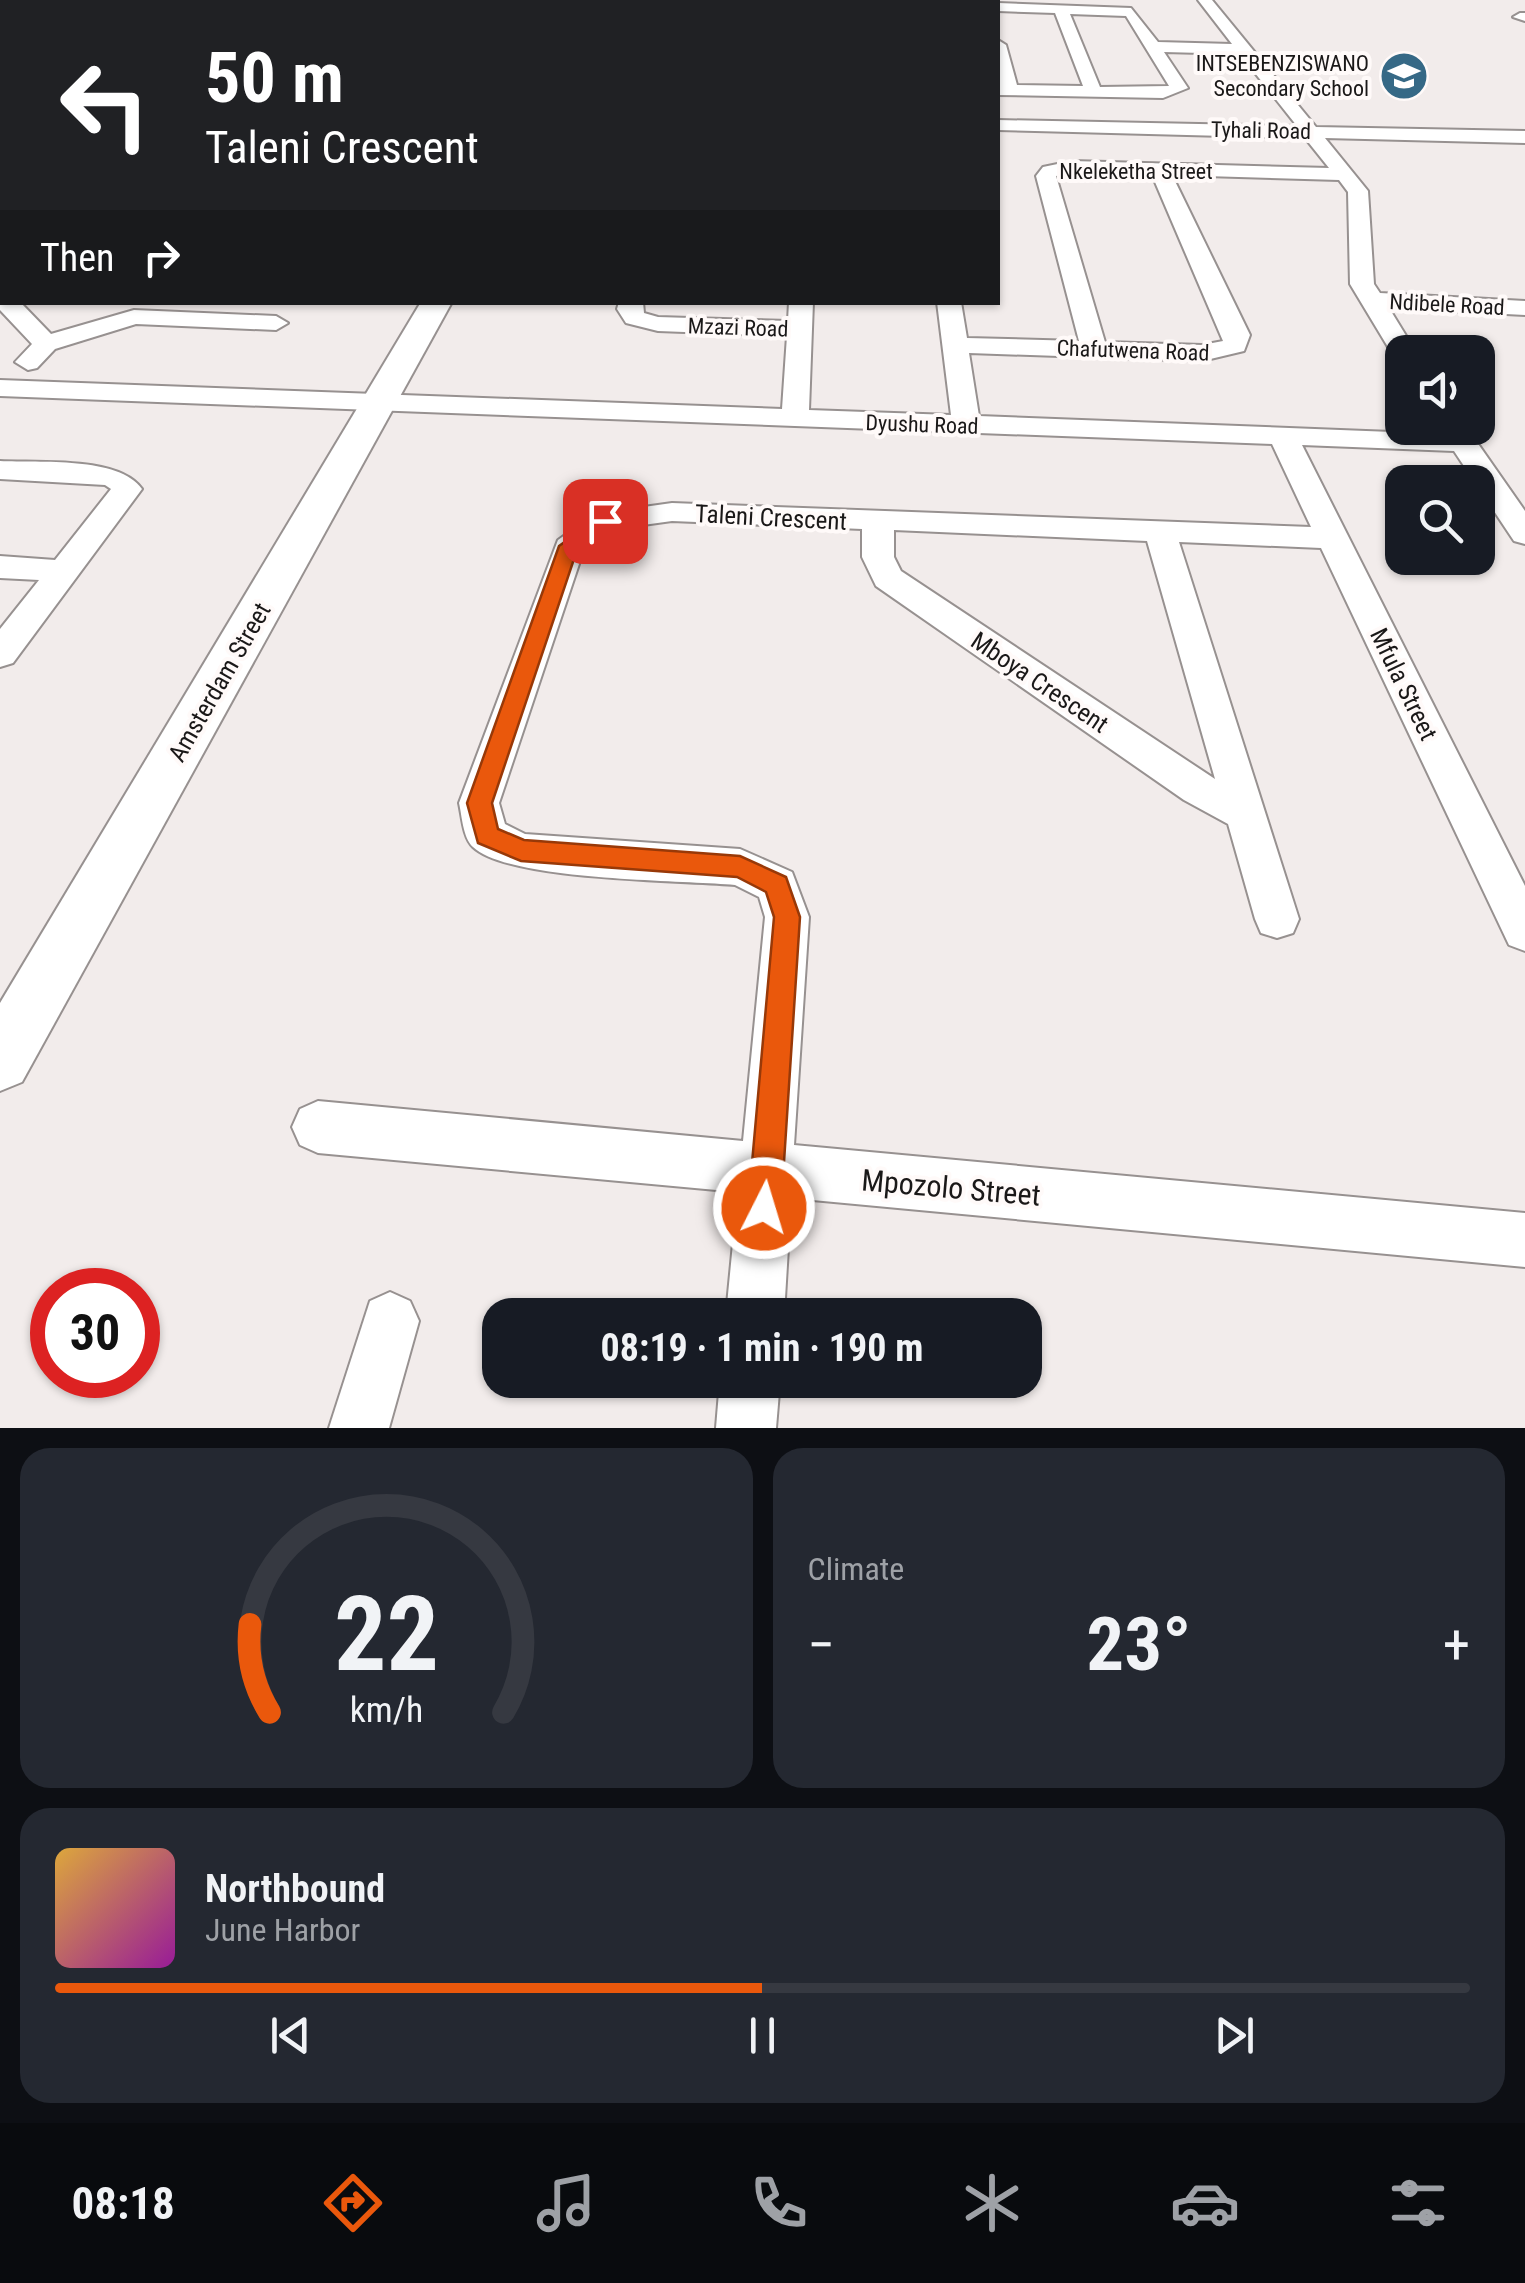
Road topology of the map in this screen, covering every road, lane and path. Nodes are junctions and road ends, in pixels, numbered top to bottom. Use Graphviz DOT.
graph roads {
  1 [pos="1205,0"];
  2 [pos="1000,7"];
  3 [pos="1060,8"];
  4 [pos="1154,47"];
  5 [pos="1245,48"];
  6 [pos="1000,60"];
  7 [pos="1004,90"];
  8 [pos="1094,92"];
  9 [pos="1000,125"];
  10 [pos="1314,132"];
  11 [pos="1525,137"];
  12 [pos="1160,169"];
  13 [pos="1347,174"];
  14 [pos="1368,300"];
  15 [pos="9,305"];
  16 [pos="435,305"];
  17 [pos="630,305"];
  18 [pos="949,305"];
  19 [pos="1525,308"];
  20 [pos="199,311"];
  21 [pos="800,316"];
  22 [pos="276,323"];
  23 [pos="1392,335"];
  24 [pos="46,344"];
  25 [pos="955,345"];
  26 [pos="1094,348"];
  27 [pos="1,388"];
  28 [pos="381,403"];
  29 [pos="794,419"];
  30 [pos="966,425"];
  31 [pos="1385,436"];
  32 [pos="1283,437"];
  33 [pos="1465,445"];
  34 [pos="0,470"];
  35 [pos="878,522"];
  36 [pos="1160,532"];
  37 [pos="1525,534"];
  38 [pos="1333,538"];
  39 [pos="0,567"];
  40 [pos="68,571"];
  41 [pos="0,654"];
  42 [pos="1243,814"];
  43 [pos="1277,920"];
  44 [pos="1525,932"];
  45 [pos="0,1061"];
  46 [pos="318,1127"];
  47 [pos="767,1172"];
  48 [pos="1525,1240"];
  49 [pos="756,1298"];
  50 [pos="390,1322"];
  51 [pos="748,1398"];
  52 [pos="359,1428"];
  53 [pos="746,1428"];
  1 -- 5 [label="street"];
  2 -- 3 [label="street"];
  3 -- 4 [label="street"];
  3 -- 8 [label="street"];
  4 -- 5 [label="street"];
  4 -- 8 [label="street"];
  5 -- 10 [label="street"];
  6 -- 7 [label="street"];
  7 -- 8 [label="street"];
  9 -- 10 [label="street, Tyhali Road"];
  10 -- 11 [label="street, Tyhali Road"];
  10 -- 13 [label="street"];
  12 -- 13 [label="street, Nkeleketha Street"];
  12 -- 26 [label="street, Nkeleketha Street"];
  12 -- 26 [label="street, Chafutwena Road"];
  13 -- 14 [label="street"];
  14 -- 19 [label="street, Ndibele Road"];
  14 -- 23 [label="street"];
  15 -- 24 [label="street"];
  16 -- 28 [label="street, Amsterdam Street"];
  17 -- 21 [label="street, Mzazi Road"];
  18 -- 25 [label="street"];
  20 -- 22 [label="street"];
  20 -- 24 [label="street"];
  21 -- 29 [label="street"];
  24 -- 27 [label="street"];
  25 -- 26 [label="street, Chafutwena Road"];
  25 -- 30 [label="street"];
  27 -- 28 [label="street, Dyushu Road"];
  28 -- 29 [label="street, Dyushu Road"];
  28 -- 45 [label="street, Amsterdam Street"];
  29 -- 30 [label="street, Dyushu Road"];
  30 -- 32 [label="street, Dyushu Road"];
  31 -- 32 [label="street, Dyushu Road"];
  32 -- 38 [label="street, Mfula Street"];
  33 -- 37 [label="street"];
  34 -- 40 [label="street"];
  35 -- 36 [label="street, Taleni Crescent"];
  35 -- 42 [label="street, Mboya Crescent"];
  35 -- 47 [label="street, Taleni Crescent"];
  36 -- 38 [label="street, Taleni Crescent"];
  36 -- 42 [label="street"];
  38 -- 44 [label="street, Mfula Street"];
  39 -- 40 [label="street"];
  40 -- 41 [label="street"];
  42 -- 43 [label="street"];
  46 -- 47 [label="street, Mpozolo Street"];
  47 -- 48 [label="street, Mpozolo Street"];
  47 -- 49 [label="street"];
  50 -- 52 [label="street"];
  51 -- 53 [label="street"];
}
